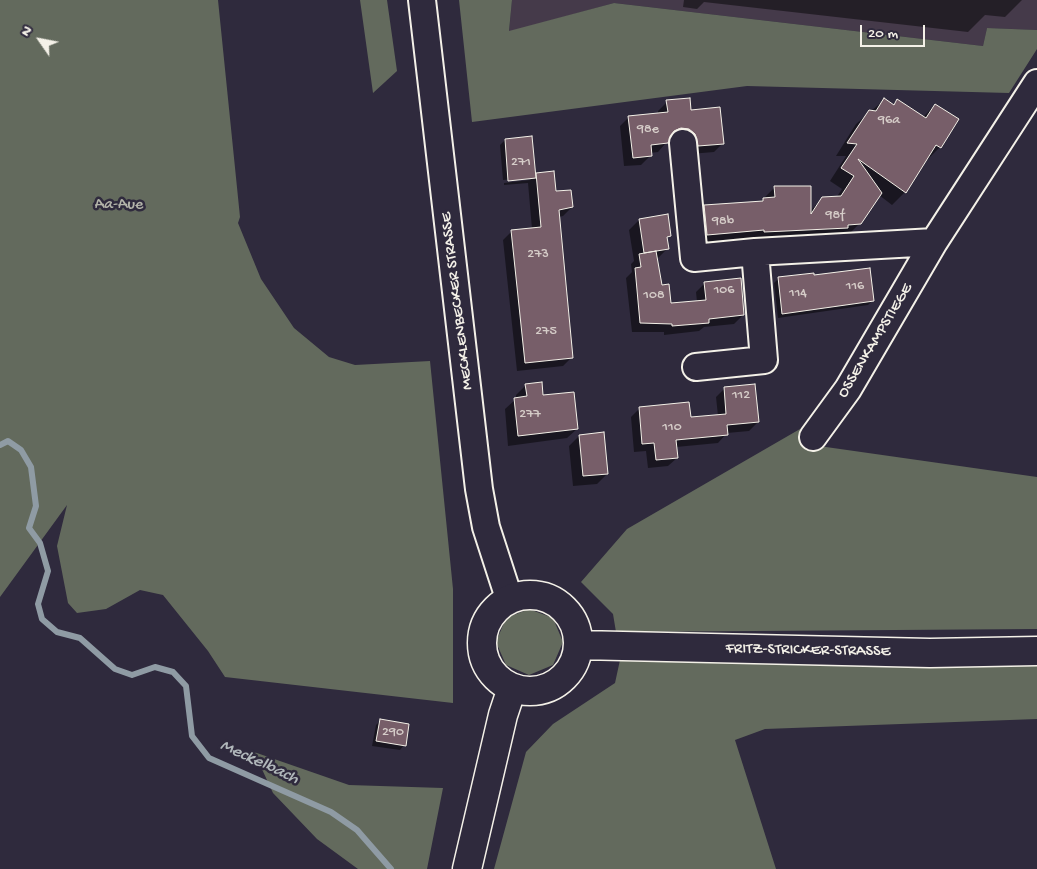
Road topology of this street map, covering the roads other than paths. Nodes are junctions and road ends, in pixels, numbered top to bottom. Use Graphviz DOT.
graph roads {
  1 [pos="422,0"];
  2 [pos="1037,83"];
  3 [pos="684,143"];
  4 [pos="934,242"];
  5 [pos="755,252"];
  6 [pos="696,367"];
  7 [pos="813,438"];
  8 [pos="510,598"];
  9 [pos="579,645"];
  10 [pos="1037,651"];
  11 [pos="512,688"];
  12 [pos="467,869"];
  1 -- 8 [label="street, MECKLENBECKER STRASSE"];
  2 -- 4 [label="street, OSSENKAMPSTIEGE"];
  3 -- 5 [label="street"];
  4 -- 5 [label="street"];
  4 -- 7 [label="street, OSSENKAMPSTIEGE"];
  5 -- 6 [label="street"];
  8 -- 9 [label="main road"];
  8 -- 11 [label="main road"];
  9 -- 10 [label="main road, FRITZ-STRICKER-STRASSE"];
  9 -- 11 [label="main road"];
  11 -- 12 [label="main road"];
}
